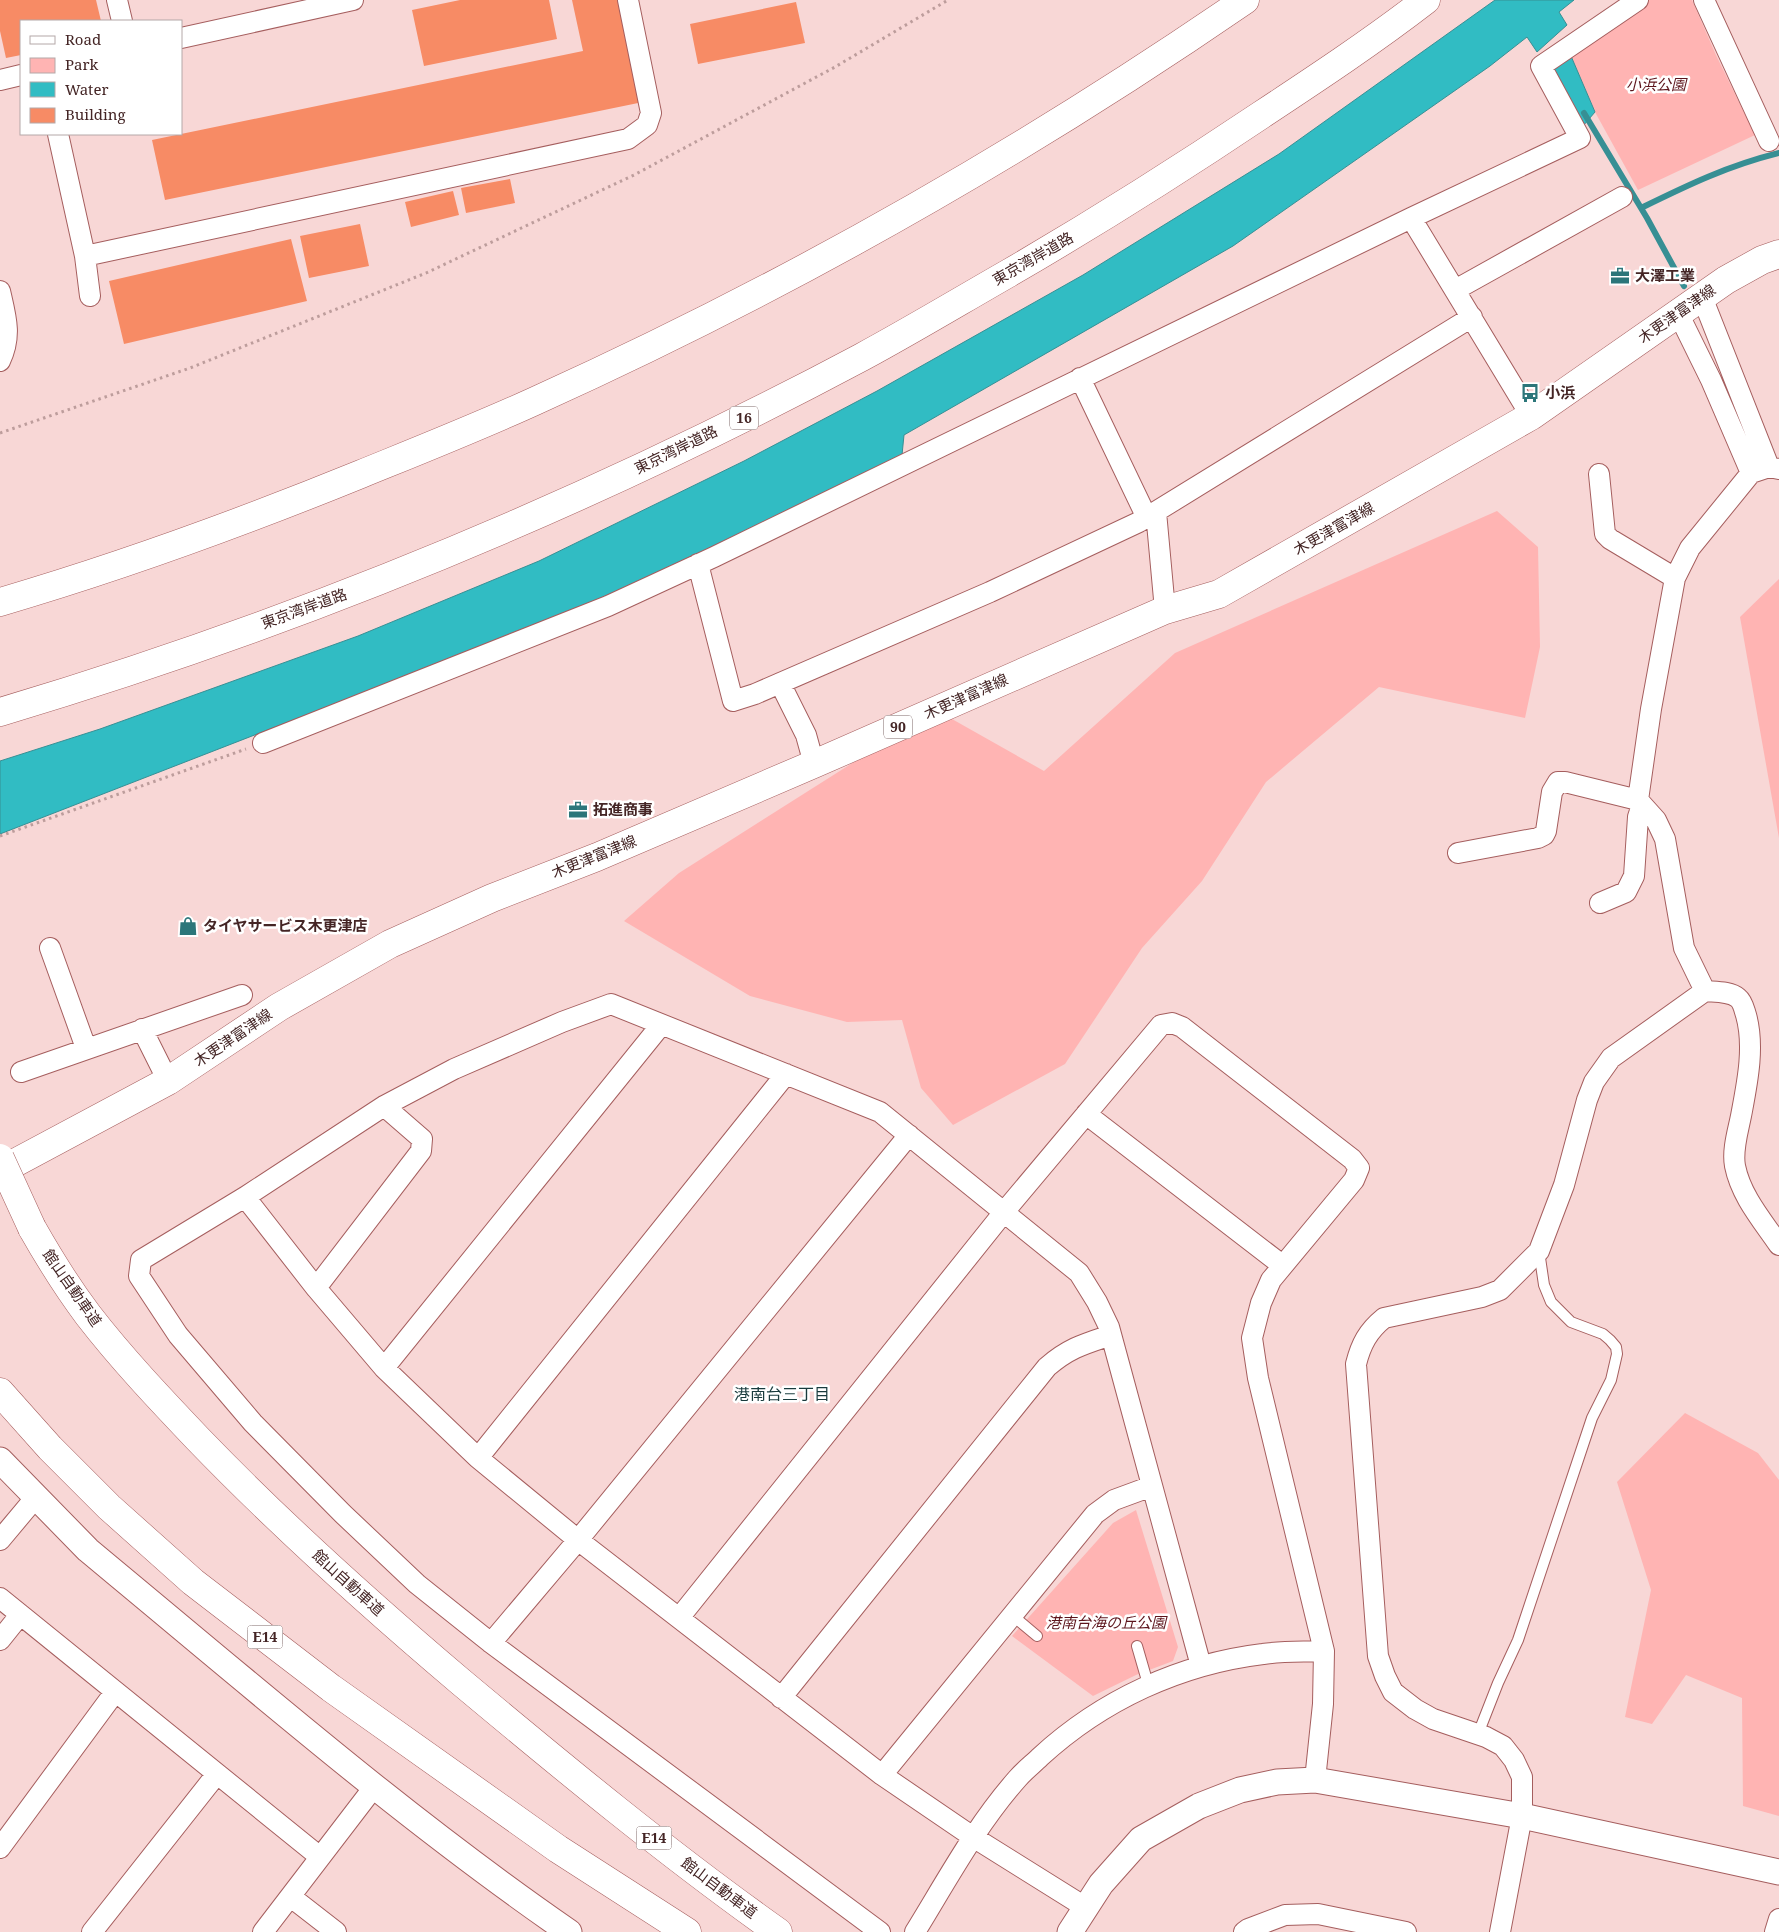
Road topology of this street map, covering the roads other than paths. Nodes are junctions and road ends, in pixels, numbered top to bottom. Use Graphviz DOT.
graph roads {
  1 [pos="117,0"];
  2 [pos="353,0"];
  3 [pos="628,0"];
  4 [pos="1245,0"];
  5 [pos="1426,0"];
  6 [pos="1638,0"];
  7 [pos="1704,0"];
  8 [pos="122,20"];
  9 [pos="182,38"];
  10 [pos="20,75"];
  11 [pos="0,80"];
  12 [pos="1771,133"];
  13 [pos="58,135"];
  14 [pos="1622,197"];
  15 [pos="1412,218"];
  16 [pos="1779,254"];
  17 [pos="85,256"];
  18 [pos="1455,290"];
  19 [pos="0,291"];
  20 [pos="90,296"];
  21 [pos="1702,297"];
  22 [pos="1678,313"];
  23 [pos="1472,317"];
  24 [pos="0,361"];
  25 [pos="1080,378"];
  26 [pos="1531,416"];
  27 [pos="1766,469"];
  28 [pos="1599,474"];
  29 [pos="1151,515"];
  30 [pos="698,564"];
  31 [pos="1675,578"];
  32 [pos="0,602"];
  33 [pos="1165,610"];
  34 [pos="780,683"];
  35 [pos="0,712"];
  36 [pos="263,743"];
  37 [pos="814,764"];
  38 [pos="1640,802"];
  39 [pos="1458,853"];
  40 [pos="1600,903"];
  41 [pos="50,948"];
  42 [pos="1705,991"];
  43 [pos="242,995"];
  44 [pos="661,1025"];
  45 [pos="142,1029"];
  46 [pos="86,1048"];
  47 [pos="21,1072"];
  48 [pos="786,1074"];
  49 [pos="168,1081"];
  50 [pos="384,1106"];
  51 [pos="1086,1114"];
  52 [pos="909,1135"];
  53 [pos="0,1158"];
  54 [pos="0,1171"];
  55 [pos="245,1197"];
  56 [pos="1004,1212"];
  57 [pos="1779,1245"];
  58 [pos="1539,1251"];
  59 [pos="1282,1265"];
  60 [pos="316,1288"];
  61 [pos="1111,1335"];
  62 [pos="384,1368"];
  63 [pos="0,1392"];
  64 [pos="478,1458"];
  65 [pos="0,1460"];
  66 [pos="1152,1486"];
  67 [pos="36,1497"];
  68 [pos="0,1540"];
  69 [pos="578,1540"];
  70 [pos="0,1598"];
  71 [pos="20,1615"];
  72 [pos="1012,1615"];
  73 [pos="679,1618"];
  74 [pos="1037,1636"];
  75 [pos="0,1640"];
  76 [pos="491,1643"];
  77 [pos="1137,1646"];
  78 [pos="1324,1651"];
  79 [pos="1201,1666"];
  80 [pos="1148,1684"];
  81 [pos="115,1692"];
  82 [pos="781,1698"];
  83 [pos="1478,1734"];
  84 [pos="216,1775"];
  85 [pos="882,1775"];
  86 [pos="1315,1780"];
  87 [pos="374,1787"];
  88 [pos="1522,1816"];
  89 [pos="973,1837"];
  90 [pos="0,1848"];
  91 [pos="320,1857"];
  92 [pos="1779,1872"];
  93 [pos="291,1897"];
  94 [pos="1086,1907"];
  95 [pos="1779,1919"];
  96 [pos="92,1932"];
  97 [pos="262,1932"];
  98 [pos="336,1932"];
  99 [pos="569,1932"];
  100 [pos="687,1932"];
  101 [pos="778,1932"];
  102 [pos="880,1932"];
  103 [pos="914,1932"];
  104 [pos="1070,1932"];
  105 [pos="1244,1932"];
  106 [pos="1406,1932"];
  107 [pos="1500,1932"];
  108 [pos="1775,1932"];
  1 -- 8 [label="street"];
  2 -- 9 [label="street"];
  3 -- 17 [label="street"];
  4 -- 32 [label="main road"];
  5 -- 35 [label="main road, 東京湾岸道路 / 16"];
  6 -- 15 [label="street"];
  7 -- 12 [label="street"];
  10 -- 11 [label="street"];
  13 -- 17 [label="street"];
  14 -- 18 [label="street"];
  15 -- 18 [label="street"];
  15 -- 25 [label="street"];
  16 -- 21 [label="main road, 木更津富津線 / 90"];
  17 -- 20 [label="street"];
  18 -- 23 [label="street"];
  19 -- 24 [label="street"];
  21 -- 22 [label="main road, 木更津富津線 / 90"];
  21 -- 27 [label="street"];
  22 -- 26 [label="main road, 木更津富津線 / 90"];
  22 -- 27 [label="street"];
  23 -- 26 [label="street"];
  23 -- 29 [label="street"];
  25 -- 29 [label="street"];
  25 -- 30 [label="street"];
  26 -- 33 [label="main road, 木更津富津線 / 90"];
  27 -- 31 [label="street"];
  28 -- 31 [label="street"];
  29 -- 33 [label="street"];
  29 -- 34 [label="street"];
  30 -- 34 [label="street"];
  30 -- 36 [label="street"];
  31 -- 38 [label="street"];
  33 -- 37 [label="main road, 木更津富津線 / 90"];
  34 -- 37 [label="street"];
  37 -- 49 [label="main road, 木更津富津線 / 90"];
  38 -- 39 [label="street"];
  38 -- 40 [label="street"];
  38 -- 42 [label="street"];
  41 -- 46 [label="street"];
  42 -- 57 [label="street"];
  42 -- 58 [label="street"];
  43 -- 45 [label="street"];
  44 -- 48 [label="street"];
  44 -- 50 [label="street"];
  44 -- 62 [label="street"];
  45 -- 46 [label="street"];
  45 -- 49 [label="street"];
  46 -- 47 [label="street"];
  48 -- 52 [label="street"];
  48 -- 64 [label="street"];
  49 -- 54 [label="main road, 木更津富津線 / 90"];
  50 -- 55 [label="street"];
  50 -- 60 [label="street"];
  51 -- 56 [label="street"];
  51 -- 59 [label="street"];
  51 -- 59 [label="street"];
  52 -- 56 [label="street"];
  52 -- 69 [label="street"];
  53 -- 101 [label="main road, 館山自動車道 / E14, bridge"];
  55 -- 60 [label="street"];
  55 -- 76 [label="street"];
  56 -- 61 [label="street"];
  56 -- 73 [label="street"];
  58 -- 83 [label="lane"];
  58 -- 83 [label="street"];
  59 -- 78 [label="street"];
  60 -- 62 [label="street"];
  61 -- 66 [label="street"];
  61 -- 82 [label="street"];
  62 -- 64 [label="street"];
  63 -- 100 [label="main road, E14"];
  64 -- 69 [label="street"];
  65 -- 67 [label="street"];
  66 -- 72 [label="street"];
  66 -- 79 [label="street"];
  67 -- 68 [label="street"];
  67 -- 87 [label="street"];
  69 -- 73 [label="street"];
  69 -- 76 [label="street"];
  70 -- 71 [label="street"];
  71 -- 75 [label="street"];
  71 -- 81 [label="street"];
  72 -- 74 [label="lane"];
  72 -- 85 [label="street"];
  73 -- 82 [label="street"];
  76 -- 102 [label="street"];
  77 -- 80 [label="lane"];
  78 -- 79 [label="street"];
  78 -- 86 [label="street"];
  79 -- 80 [label="street"];
  80 -- 89 [label="street"];
  81 -- 84 [label="street"];
  81 -- 90 [label="street"];
  82 -- 85 [label="street"];
  83 -- 88 [label="street"];
  84 -- 91 [label="street"];
  84 -- 96 [label="street"];
  85 -- 89 [label="street"];
  86 -- 88 [label="street"];
  86 -- 94 [label="street"];
  87 -- 91 [label="street"];
  87 -- 99 [label="street"];
  88 -- 92 [label="street"];
  88 -- 107 [label="street"];
  89 -- 94 [label="street"];
  89 -- 103 [label="street"];
  91 -- 93 [label="street"];
  93 -- 97 [label="street"];
  93 -- 98 [label="street"];
  94 -- 104 [label="street"];
  95 -- 108 [label="street"];
  105 -- 106 [label="street"];
}
